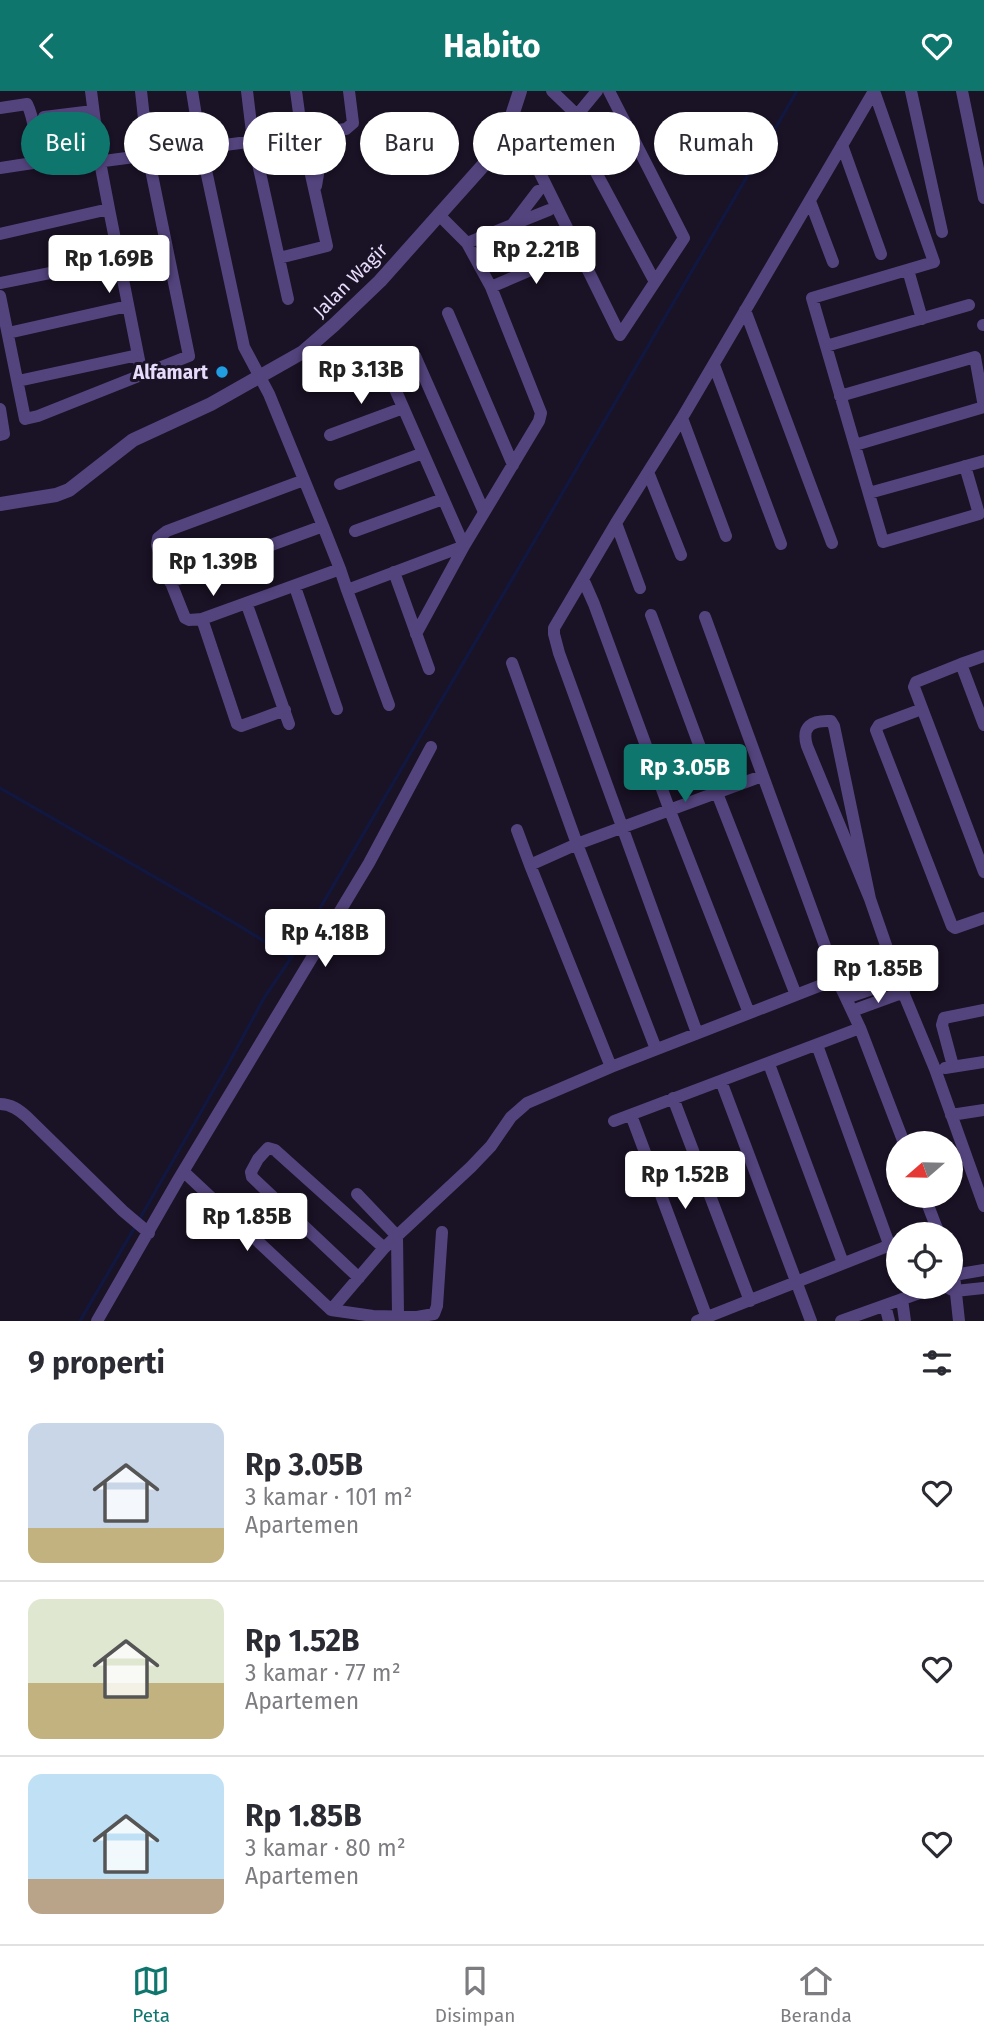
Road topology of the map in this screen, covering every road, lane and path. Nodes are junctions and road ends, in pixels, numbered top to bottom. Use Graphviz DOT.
graph roads {
  1 [pos="91,91"];
  2 [pos="141,91"];
  3 [pos="192,91"];
  4 [pos="247,91"];
  5 [pos="296,91"];
  6 [pos="349,91"];
  7 [pos="520,91"];
  8 [pos="552,91"];
  9 [pos="597,91"];
  10 [pos="609,91"];
  11 [pos="874,91"];
  12 [pos="911,91"];
  13 [pos="962,91"];
  14 [pos="0,108"];
  15 [pos="93,111"];
  16 [pos="85,112"];
  17 [pos="143,112"];
  18 [pos="195,112"];
  19 [pos="250,112"];
  20 [pos="299,112"];
  21 [pos="567,112"];
  22 [pos="580,112"];
  23 [pos="346,129"];
  24 [pos="842,145"];
  25 [pos="0,167"];
  26 [pos="102,175"];
  27 [pos="152,175"];
  28 [pos="207,175"];
  29 [pos="261,175"];
  30 [pos="311,175"];
  31 [pos="318,175"];
  32 [pos="541,175"];
  33 [pos="600,175"];
  34 [pos="538,191"];
  35 [pos="315,193"];
  36 [pos="984,198"];
  37 [pos="810,201"];
  38 [pos="109,209"];
  39 [pos="549,210"];
  40 [pos="439,215"];
  41 [pos="512,225"];
  42 [pos="942,232"];
  43 [pos="0,234"];
  44 [pos="467,243"];
  45 [pos="568,254"];
  46 [pos="881,254"];
  47 [pos="279,258"];
  48 [pos="119,259"];
  49 [pos="833,262"];
  50 [pos="908,270"];
  51 [pos="654,282"];
  52 [pos="0,283"];
  53 [pos="491,287"];
  54 [pos="0,296"];
  55 [pos="288,299"];
  56 [pos="970,305"];
  57 [pos="128,306"];
  58 [pos="745,310"];
  59 [pos="448,313"];
  60 [pos="922,319"];
  61 [pos="8,333"];
  62 [pos="826,346"];
  63 [pos="138,355"];
  64 [pos="415,356"];
  65 [pos="713,365"];
  66 [pos="142,375"];
  67 [pos="259,377"];
  68 [pos="18,381"];
  69 [pos="395,389"];
  70 [pos="841,396"];
  71 [pos="403,408"];
  72 [pos="0,409"];
  73 [pos="682,418"];
  74 [pos="0,435"];
  75 [pos="330,435"];
  76 [pos="855,445"];
  77 [pos="423,453"];
  78 [pos="984,461"];
  79 [pos="513,465"];
  80 [pos="965,466"];
  81 [pos="648,472"];
  82 [pos="304,480"];
  83 [pos="340,484"];
  84 [pos="869,493"];
  85 [pos="443,499"];
  86 [pos="0,504"];
  87 [pos="484,512"];
  88 [pos="616,523"];
  89 [pos="323,526"];
  90 [pos="355,531"];
  91 [pos="726,536"];
  92 [pos="832,543"];
  93 [pos="781,544"];
  94 [pos="464,546"];
  95 [pos="681,555"];
  96 [pos="340,569"];
  97 [pos="394,572"];
  98 [pos="583,579"];
  99 [pos="170,582"];
  100 [pos="295,587"];
  101 [pos="640,588"];
  102 [pos="347,590"];
  103 [pos="247,604"];
  104 [pos="650,615"];
  105 [pos="705,617"];
  106 [pos="202,619"];
  107 [pos="416,634"];
  108 [pos="984,656"];
  109 [pos="512,663"];
  110 [pos="961,664"];
  111 [pos="429,669"];
  112 [pos="389,705"];
  113 [pos="337,709"];
  114 [pos="922,709"];
  115 [pos="285,710"];
  116 [pos="289,724"];
  117 [pos="984,725"];
  118 [pos="431,747"];
  119 [pos="762,776"];
  120 [pos="717,793"];
  121 [pos="670,811"];
  122 [pos="624,827"];
  123 [pos="517,829"];
  124 [pos="577,844"];
  125 [pos="530,865"];
  126 [pos="984,872"];
  127 [pos="870,899"];
  128 [pos="984,918"];
  129 [pos="837,979"];
  130 [pos="901,986"];
  131 [pos="796,995"];
  132 [pos="846,998"];
  133 [pos="984,1010"];
  134 [pos="852,1011"];
  135 [pos="749,1013"];
  136 [pos="860,1028"];
  137 [pos="697,1033"];
  138 [pos="817,1045"];
  139 [pos="656,1049"];
  140 [pos="984,1062"];
  141 [pos="769,1063"];
  142 [pos="953,1066"];
  143 [pos="611,1067"];
  144 [pos="935,1069"];
  145 [pos="721,1081"];
  146 [pos="673,1098"];
  147 [pos="0,1104"];
  148 [pos="984,1110"];
  149 [pos="631,1115"];
  150 [pos="951,1115"];
  151 [pos="614,1121"];
  152 [pos="899,1131"];
  153 [pos="984,1163"];
  154 [pos="970,1164"];
  155 [pos="184,1172"];
  156 [pos="357,1194"];
  157 [pos="984,1206"];
  158 [pos="886,1225"];
  159 [pos="147,1231"];
  160 [pos="442,1232"];
  161 [pos="397,1236"];
  162 [pos="886,1246"];
  163 [pos="384,1248"];
  164 [pos="843,1263"];
  165 [pos="984,1270"];
  166 [pos="963,1271"];
  167 [pos="359,1278"];
  168 [pos="796,1282"];
  169 [pos="963,1288"];
  170 [pos="984,1288"];
  171 [pos="902,1299"];
  172 [pos="950,1299"];
  173 [pos="750,1301"];
  174 [pos="885,1305"];
  175 [pos="331,1310"];
  176 [pos="398,1315"];
  177 [pos="373,1318"];
  178 [pos="417,1319"];
  179 [pos="702,1320"];
  180 [pos="97,1321"];
  181 [pos="811,1321"];
  182 [pos="841,1321"];
  183 [pos="889,1321"];
  184 [pos="905,1321"];
  185 [pos="959,1321"];
  1 -- 15 [label="street"];
  2 -- 17 [label="street"];
  3 -- 18 [label="street"];
  4 -- 19 [label="street"];
  5 -- 20 [label="street"];
  6 -- 23 [label="street"];
  7 -- 40 [label="street, Jalan Wagir"];
  8 -- 21 [label="street"];
  9 -- 22 [label="street"];
  10 -- 51 [label="street"];
  11 -- 24 [label="street"];
  11 -- 50 [label="street"];
  12 -- 42 [label="street"];
  13 -- 36 [label="street"];
  14 -- 25 [label="street"];
  15 -- 16 [label="street"];
  24 -- 37 [label="street"];
  24 -- 46 [label="street"];
  26 -- 38 [label="street"];
  27 -- 66 [label="street"];
  28 -- 67 [label="street"];
  29 -- 47 [label="street"];
  30 -- 35 [label="street"];
  31 -- 35 [label="street"];
  32 -- 51 [label="street"];
  33 -- 51 [label="street"];
  34 -- 41 [label="street"];
  35 -- 47 [label="street"];
  37 -- 49 [label="street"];
  37 -- 58 [label="street"];
  38 -- 43 [label="street"];
  38 -- 48 [label="street"];
  39 -- 41 [label="street"];
  40 -- 44 [label="street"];
  40 -- 67 [label="street, Jalan Wagir"];
  41 -- 44 [label="street"];
  44 -- 53 [label="street"];
  45 -- 53 [label="street"];
  47 -- 55 [label="street"];
  48 -- 52 [label="street"];
  48 -- 57 [label="street"];
  50 -- 60 [label="street"];
  50 -- 62 [label="street"];
  53 -- 79 [label="street"];
  54 -- 61 [label="street"];
  56 -- 60 [label="street"];
  57 -- 61 [label="street"];
  57 -- 63 [label="street"];
  58 -- 65 [label="street"];
  58 -- 92 [label="street"];
  59 -- 79 [label="street"];
  60 -- 62 [label="street"];
  61 -- 68 [label="street"];
  62 -- 70 [label="street"];
  63 -- 66 [label="street"];
  63 -- 68 [label="street"];
  64 -- 87 [label="street"];
  65 -- 73 [label="street"];
  65 -- 93 [label="street"];
  66 -- 68 [label="street"];
  67 -- 82 [label="street"];
  67 -- 86 [label="street, Jalan Wagir"];
  69 -- 71 [label="street"];
  70 -- 76 [label="street"];
  70 -- 76 [label="street"];
  71 -- 75 [label="street"];
  71 -- 77 [label="street"];
  72 -- 74 [label="street"];
  73 -- 81 [label="street"];
  73 -- 91 [label="street"];
  76 -- 84 [label="street"];
  77 -- 83 [label="street"];
  77 -- 85 [label="street"];
  78 -- 80 [label="street"];
  79 -- 87 [label="street"];
  80 -- 84 [label="street"];
  80 -- 84 [label="street"];
  81 -- 88 [label="street"];
  81 -- 95 [label="street"];
  82 -- 89 [label="street"];
  82 -- 99 [label="street"];
  85 -- 90 [label="street"];
  85 -- 94 [label="street"];
  87 -- 94 [label="street"];
  88 -- 98 [label="street"];
  88 -- 101 [label="street"];
  89 -- 96 [label="street"];
  89 -- 99 [label="street"];
  94 -- 97 [label="street"];
  94 -- 107 [label="street"];
  96 -- 100 [label="street"];
  96 -- 102 [label="street"];
  97 -- 102 [label="street"];
  97 -- 107 [label="street"];
  98 -- 121 [label="street"];
  98 -- 122 [label="street"];
  99 -- 106 [label="street"];
  100 -- 103 [label="street"];
  100 -- 113 [label="street"];
  102 -- 112 [label="street"];
  103 -- 106 [label="street"];
  103 -- 115 [label="street"];
  104 -- 120 [label="street"];
  105 -- 119 [label="street"];
  106 -- 115 [label="street"];
  107 -- 111 [label="street"];
  108 -- 110 [label="street"];
  109 -- 124 [label="street"];
  110 -- 114 [label="street"];
  110 -- 117 [label="street"];
  114 -- 126 [label="street"];
  114 -- 128 [label="street"];
  115 -- 116 [label="street"];
  118 -- 155 [label="street"];
  119 -- 120 [label="street"];
  119 -- 129 [label="street"];
  120 -- 121 [label="street"];
  120 -- 131 [label="street"];
  121 -- 122 [label="street"];
  121 -- 135 [label="street"];
  122 -- 124 [label="street"];
  122 -- 137 [label="street"];
  123 -- 125 [label="street"];
  124 -- 125 [label="street"];
  124 -- 139 [label="street"];
  125 -- 143 [label="street"];
  127 -- 127 [label="street"];
  127 -- 130 [label="street"];
  129 -- 131 [label="street"];
  129 -- 132 [label="street"];
  130 -- 132 [label="street"];
  130 -- 134 [label="street"];
  130 -- 144 [label="street"];
  131 -- 135 [label="street"];
  132 -- 134 [label="street"];
  133 -- 142 [label="street"];
  134 -- 136 [label="street"];
  135 -- 137 [label="street"];
  136 -- 138 [label="street"];
  136 -- 152 [label="street"];
  137 -- 139 [label="street"];
  138 -- 141 [label="street"];
  138 -- 158 [label="street"];
  139 -- 143 [label="street"];
  140 -- 142 [label="street"];
  141 -- 145 [label="street"];
  141 -- 164 [label="street"];
  142 -- 144 [label="street"];
  143 -- 161 [label="street"];
  144 -- 150 [label="street"];
  145 -- 146 [label="street"];
  145 -- 168 [label="street"];
  146 -- 149 [label="street"];
  146 -- 173 [label="street"];
  147 -- 159 [label="street"];
  148 -- 150 [label="street"];
  149 -- 151 [label="street"];
  149 -- 179 [label="street"];
  150 -- 154 [label="street"];
  153 -- 154 [label="street"];
  154 -- 157 [label="street"];
  155 -- 159 [label="street"];
  155 -- 175 [label="street"];
  156 -- 161 [label="street"];
  159 -- 180 [label="street"];
  160 -- 178 [label="street"];
  161 -- 163 [label="street"];
  161 -- 176 [label="street"];
  162 -- 164 [label="street"];
  163 -- 167 [label="street"];
  163 -- 167 [label="street"];
  164 -- 168 [label="street"];
  165 -- 166 [label="street"];
  167 -- 175 [label="street"];
  168 -- 173 [label="street"];
  168 -- 181 [label="street"];
  169 -- 170 [label="street"];
  171 -- 174 [label="street"];
  171 -- 184 [label="street"];
  172 -- 185 [label="street"];
  173 -- 179 [label="street"];
  174 -- 182 [label="street"];
  174 -- 183 [label="street"];
  175 -- 177 [label="street"];
  176 -- 177 [label="street"];
  176 -- 178 [label="street"];
}
